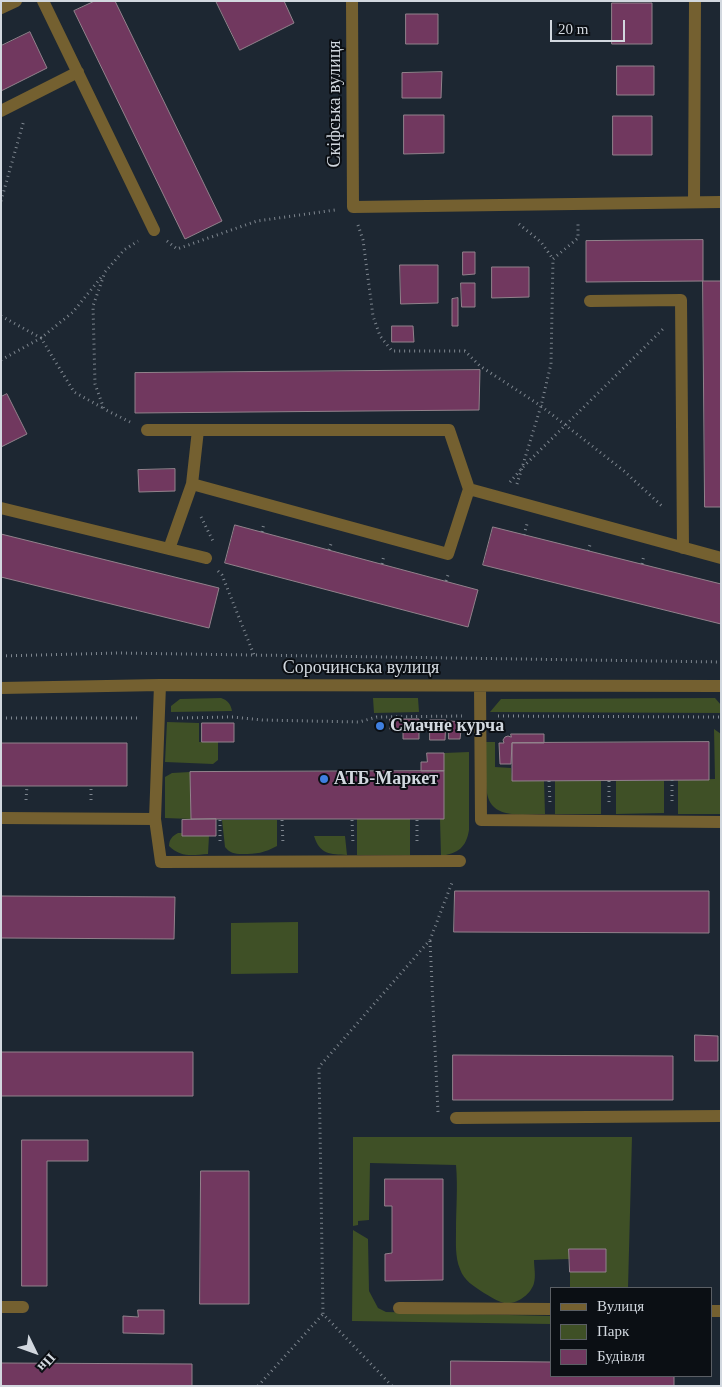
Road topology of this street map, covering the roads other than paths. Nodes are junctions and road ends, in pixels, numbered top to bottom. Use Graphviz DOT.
graph roads {
  1 [pos="16,1"];
  2 [pos="43,1"];
  3 [pos="352,1"];
  4 [pos="695,1"];
  5 [pos="1,8"];
  6 [pos="78,72"];
  7 [pos="1,111"];
  8 [pos="694,202"];
  9 [pos="721,202"];
  10 [pos="154,230"];
  11 [pos="590,301"];
  12 [pos="147,430"];
  13 [pos="198,430"];
  14 [pos="192,484"];
  15 [pos="469,489"];
  16 [pos="1,508"];
  17 [pos="682,548"];
  18 [pos="169,549"];
  19 [pos="206,558"];
  20 [pos="721,558"];
  21 [pos="160,685"];
  22 [pos="480,686"];
  23 [pos="721,686"];
  24 [pos="1,688"];
  25 [pos="1,818"];
  26 [pos="155,819"];
  27 [pos="721,822"];
  28 [pos="460,861"];
  29 [pos="721,1116"];
  30 [pos="456,1118"];
  31 [pos="23,1306"];
  32 [pos="1,1307"];
  33 [pos="399,1308"];
  34 [pos="550,1309"];
  1 -- 5 [label="street"];
  2 -- 6 [label="street"];
  3 -- 8 [label="street, Скіфська вулиця"];
  4 -- 8 [label="street"];
  6 -- 7 [label="street"];
  6 -- 10 [label="street"];
  8 -- 9 [label="street"];
  11 -- 17 [label="street"];
  12 -- 13 [label="street"];
  13 -- 14 [label="street"];
  13 -- 15 [label="street"];
  14 -- 15 [label="street"];
  14 -- 18 [label="street"];
  15 -- 17 [label="street"];
  16 -- 18 [label="street"];
  17 -- 20 [label="street"];
  18 -- 19 [label="street"];
  21 -- 22 [label="street, Сорочинська вулиця"];
  21 -- 24 [label="street, Сорочинська вулиця"];
  21 -- 26 [label="street"];
  22 -- 23 [label="street, Сорочинська вулиця"];
  22 -- 27 [label="street"];
  25 -- 26 [label="street"];
  26 -- 28 [label="street"];
  29 -- 30 [label="street"];
  31 -- 32 [label="street"];
  33 -- 34 [label="street"];
}
